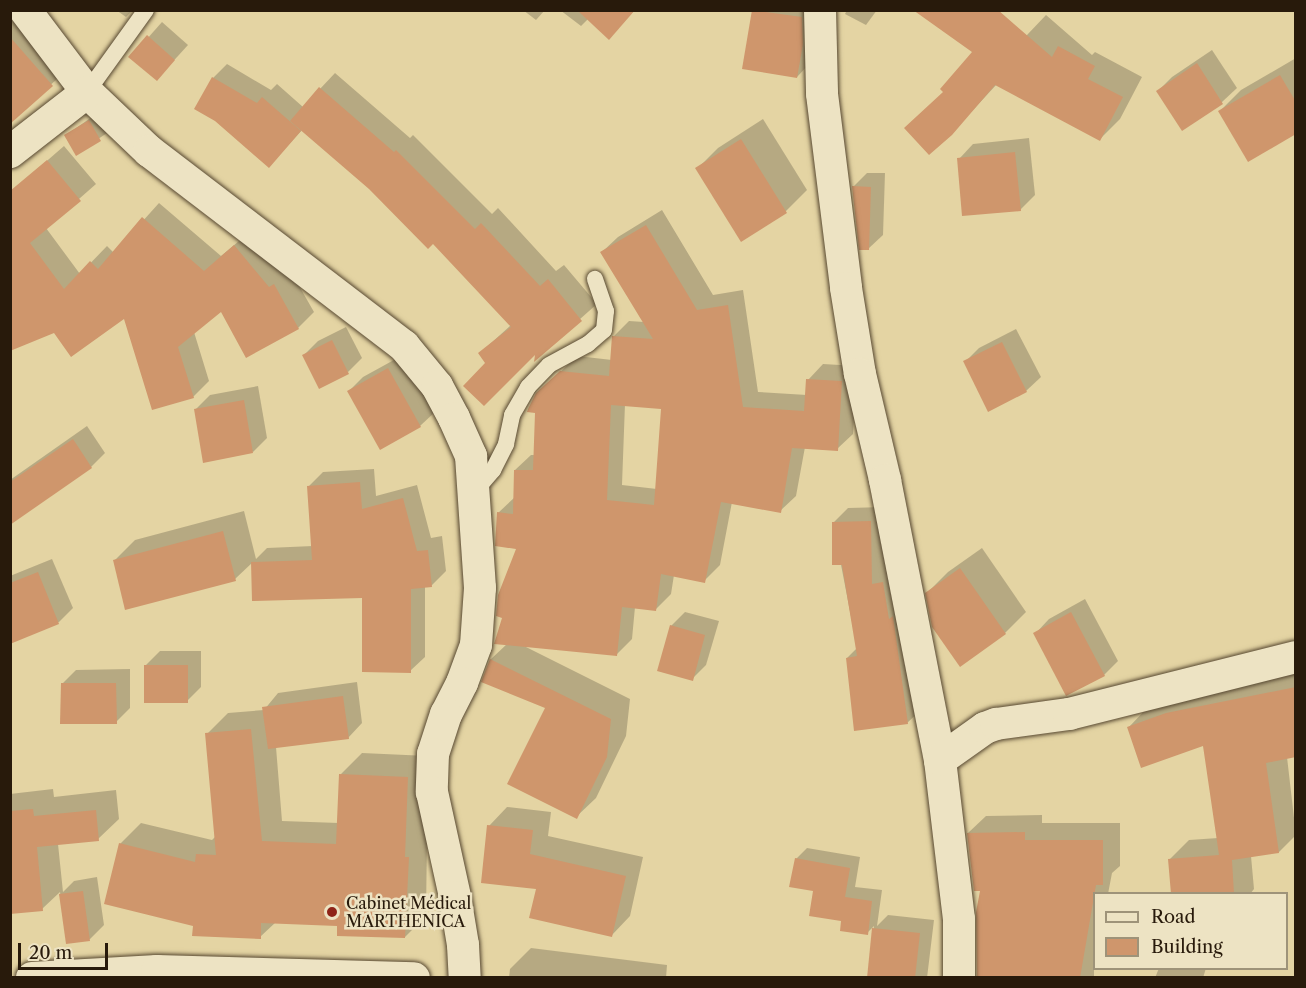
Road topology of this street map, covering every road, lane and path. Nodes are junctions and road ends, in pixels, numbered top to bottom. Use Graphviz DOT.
graph roads {
  1 [pos="25,10"];
  2 [pos="146,10"];
  3 [pos="820,10"];
  4 [pos="87,92"];
  5 [pos="10,152"];
  6 [pos="595,279"];
  7 [pos="475,492"];
  8 [pos="1296,657"];
  9 [pos="940,760"];
  10 [pos="32,978"];
  11 [pos="414,978"];
  12 [pos="465,978"];
  13 [pos="959,978"];
  1 -- 4 [label="street"];
  2 -- 4 [label="lane"];
  3 -- 9 [label="street"];
  4 -- 5 [label="street"];
  4 -- 7 [label="street"];
  6 -- 7 [label="lane"];
  7 -- 12 [label="street"];
  8 -- 9 [label="street"];
  9 -- 13 [label="street"];
  10 -- 11 [label="street"];
}
